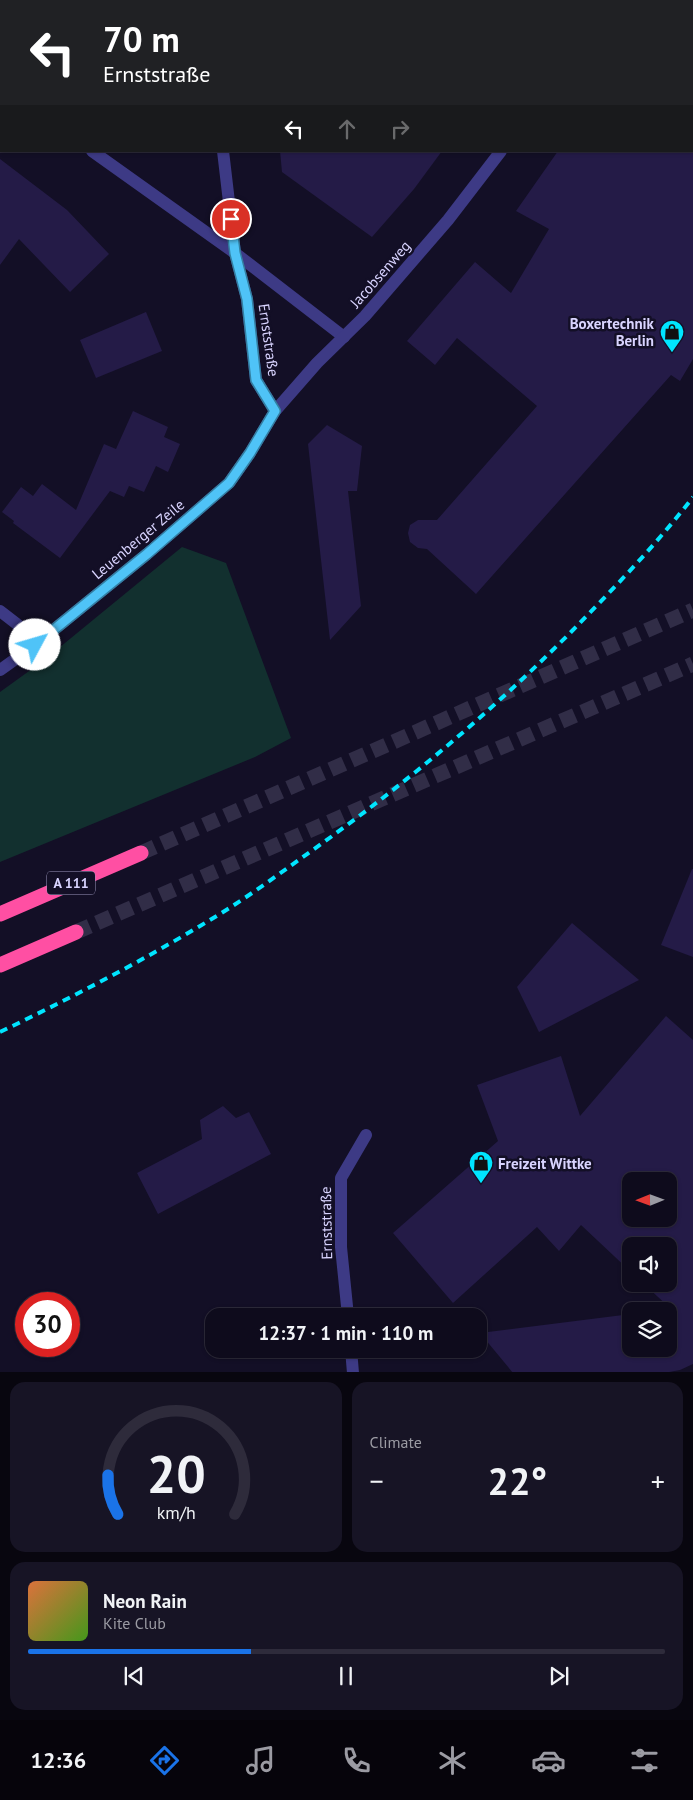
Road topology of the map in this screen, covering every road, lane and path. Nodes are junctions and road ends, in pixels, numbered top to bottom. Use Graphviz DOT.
graph roads {
  1 [pos="93,152"];
  2 [pos="223,152"];
  3 [pos="500,152"];
  4 [pos="235,253"];
  5 [pos="344,337"];
  6 [pos="275,411"];
  7 [pos="0,611"];
  8 [pos="35,645"];
  9 [pos="0,670"];
  10 [pos="141,853"];
  11 [pos="0,914"];
  12 [pos="76,932"];
  13 [pos="0,965"];
  14 [pos="366,1135"];
  15 [pos="347,1308"];
  16 [pos="352,1358"];
  17 [pos="353,1372"];
  1 -- 4 [label="street"];
  2 -- 4 [label="street, Ernststraße"];
  3 -- 5 [label="street, Jacobsenweg"];
  4 -- 5 [label="street"];
  4 -- 6 [label="street, Ernststraße"];
  5 -- 6 [label="street, Jacobsenweg"];
  6 -- 8 [label="street, Leuenberger Zeile"];
  7 -- 8 [label="street"];
  8 -- 9 [label="street, Leuenberger Zeile"];
  10 -- 11 [label="highway, A 111"];
  12 -- 13 [label="highway"];
  14 -- 15 [label="street, Ernststraße"];
  16 -- 17 [label="street"];
}
